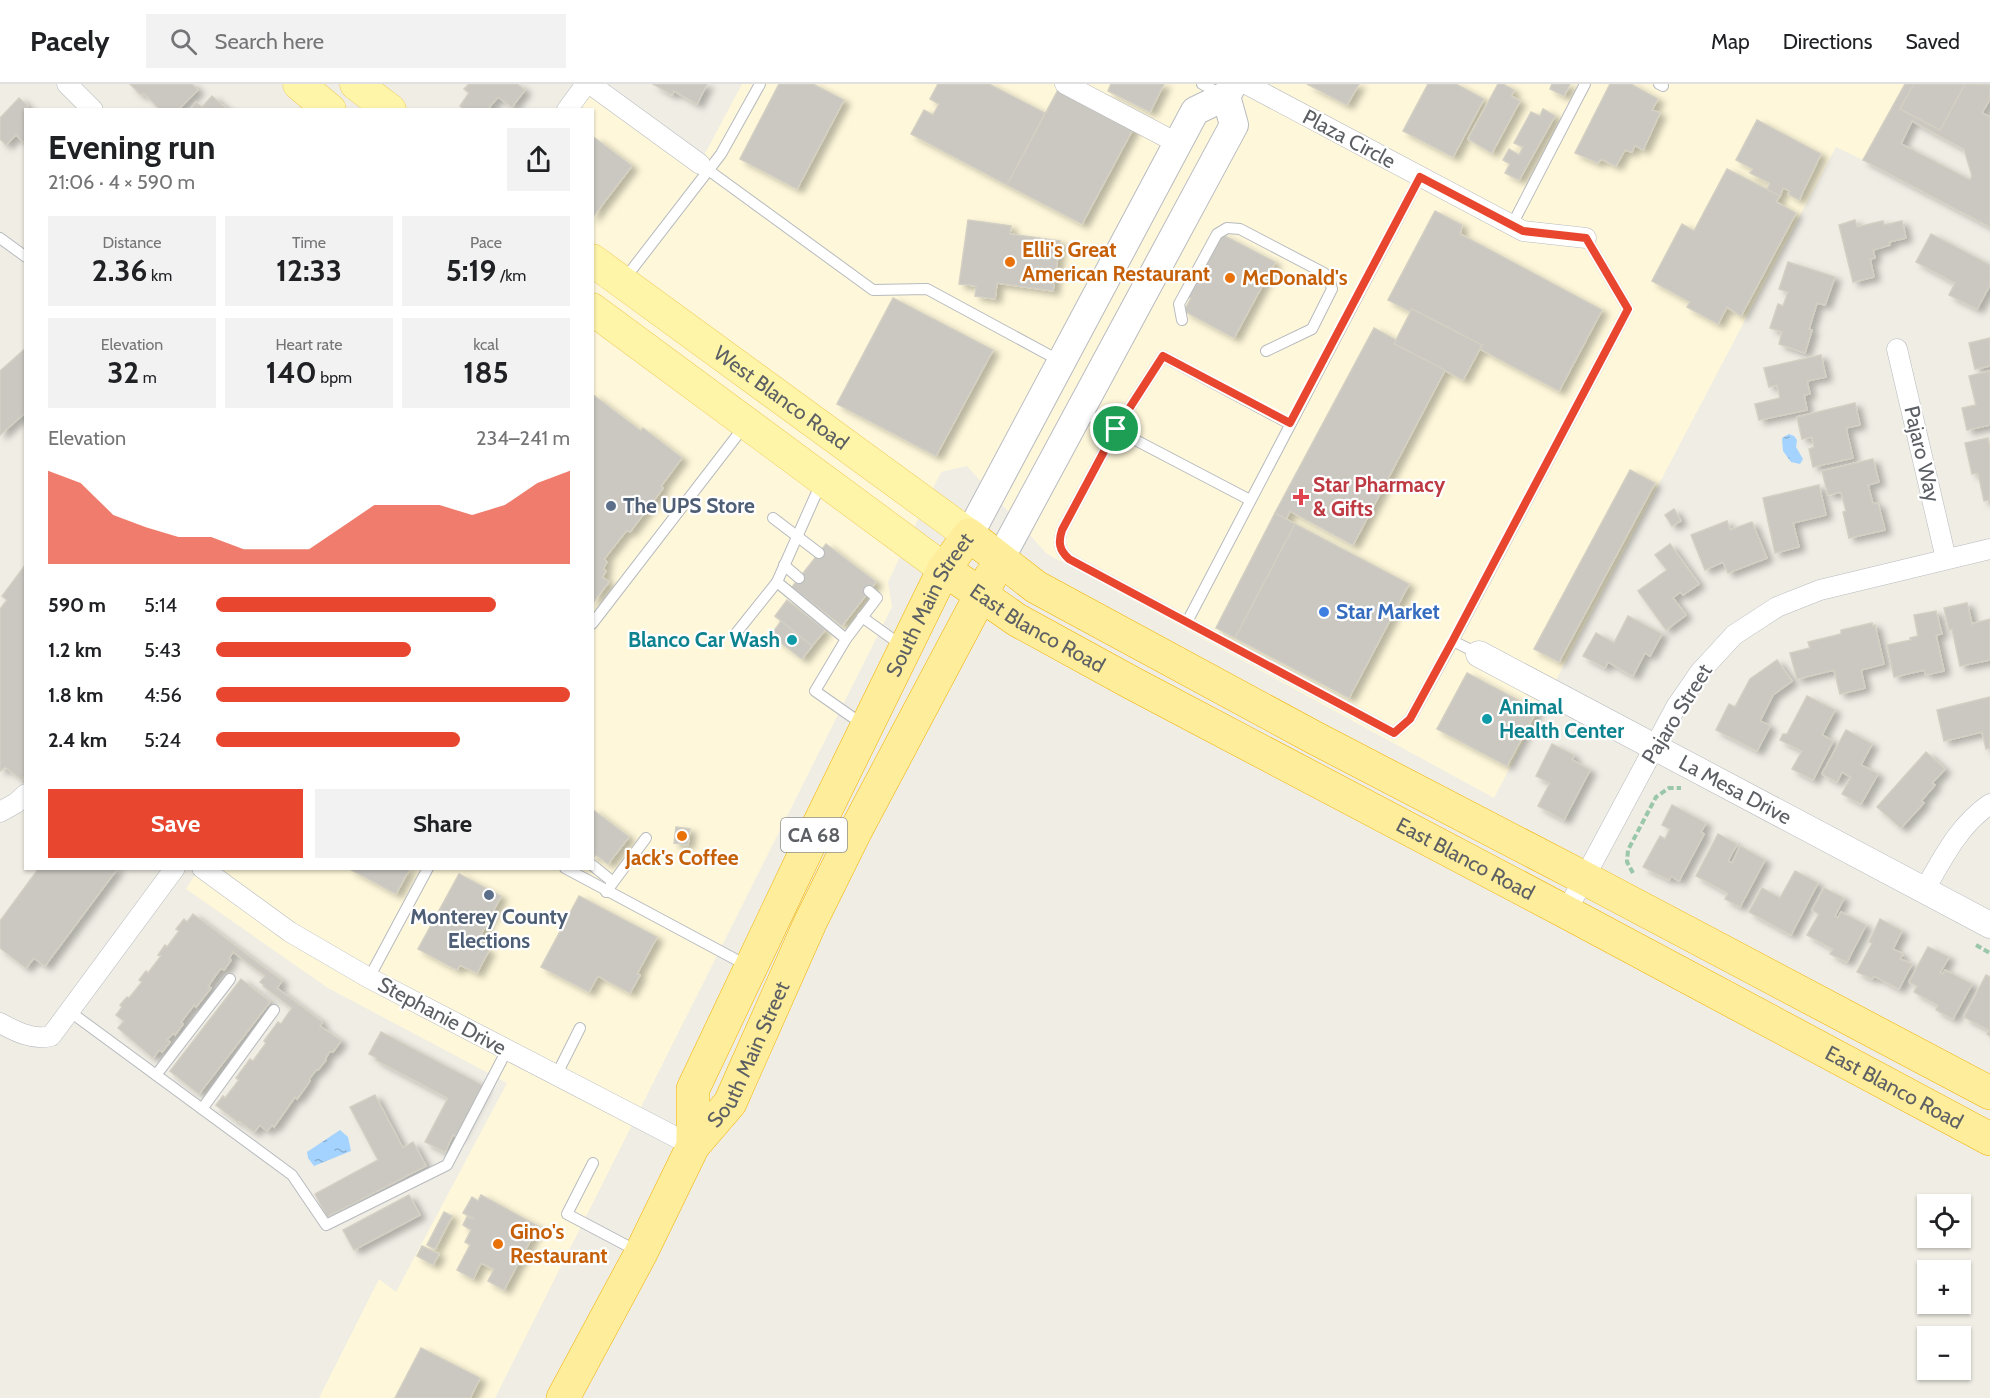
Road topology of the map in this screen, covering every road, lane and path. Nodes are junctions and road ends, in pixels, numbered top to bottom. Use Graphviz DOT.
graph roads {
  1 [pos="67,84"];
  2 [pos="299,84"];
  3 [pos="356,84"];
  4 [pos="588,84"];
  5 [pos="760,84"];
  6 [pos="1065,84"];
  7 [pos="1585,84"];
  8 [pos="1227,87"];
  9 [pos="91,108"];
  10 [pos="328,108"];
  11 [pos="387,108"];
  12 [pos="569,108"];
  13 [pos="1177,143"];
  14 [pos="704,167"];
  15 [pos="1420,177"];
  16 [pos="1512,225"];
  17 [pos="0,238"];
  18 [pos="1586,238"];
  19 [pos="24,256"];
  20 [pos="594,261"];
  21 [pos="622,281"];
  22 [pos="594,310"];
  23 [pos="1182,320"];
  24 [pos="1897,349"];
  25 [pos="1266,351"];
  26 [pos="1060,362"];
  27 [pos="1078,409"];
  28 [pos="746,423"];
  29 [pos="1290,423"];
  30 [pos="1116,429"];
  31 [pos="822,480"];
  32 [pos="1250,500"];
  33 [pos="773,518"];
  34 [pos="969,535"];
  35 [pos="797,536"];
  36 [pos="1990,549"];
  37 [pos="819,553"];
  38 [pos="1000,559"];
  39 [pos="1946,559"];
  40 [pos="784,565"];
  41 [pos="944,569"];
  42 [pos="799,578"];
  43 [pos="777,582"];
  44 [pos="869,591"];
  45 [pos="981,595"];
  46 [pos="856,619"];
  47 [pos="594,621"];
  48 [pos="1187,622"];
  49 [pos="737,632"];
  50 [pos="846,639"];
  51 [pos="1453,640"];
  52 [pos="906,648"];
  53 [pos="1479,654"];
  54 [pos="867,728"];
  55 [pos="1655,746"];
  56 [pos="1688,792"];
  57 [pos="24,796"];
  58 [pos="1990,804"];
  59 [pos="0,812"];
  60 [pos="646,838"];
  61 [pos="594,867"];
  62 [pos="174,870"];
  63 [pos="205,870"];
  64 [pos="427,870"];
  65 [pos="568,870"];
  66 [pos="1633,873"];
  67 [pos="1584,878"];
  68 [pos="613,882"];
  69 [pos="1925,889"];
  70 [pos="606,892"];
  71 [pos="1566,912"];
  72 [pos="1990,925"];
  73 [pos="1969,942"];
  74 [pos="1990,953"];
  75 [pos="751,968"];
  76 [pos="369,978"];
  77 [pos="230,979"];
  78 [pos="274,1010"];
  79 [pos="69,1011"];
  80 [pos="0,1023"];
  81 [pos="580,1028"];
  82 [pos="507,1050"];
  83 [pos="156,1075"];
  84 [pos="556,1076"];
  85 [pos="1990,1093"];
  86 [pos="202,1108"];
  87 [pos="1990,1139"];
  88 [pos="693,1146"];
  89 [pos="593,1163"];
  90 [pos="641,1253"];
  91 [pos="563,1398"];
  1 -- 9 [label="street"];
  2 -- 10 [label="main road"];
  3 -- 11 [label="main road"];
  4 -- 12 [label="street"];
  4 -- 14 [label="street"];
  5 -- 14 [label="lane"];
  6 -- 13 [label="street"];
  7 -- 16 [label="lane"];
  8 -- 13 [label="main road, South Main Street / CA 68"];
  8 -- 15 [label="street, Plaza Circle"];
  8 -- 27 [label="main road, South Main Street"];
  13 -- 26 [label="main road, South Main Street / CA 68"];
  14 -- 21 [label="lane"];
  14 -- 26 [label="lane"];
  15 -- 16 [label="street, Plaza Circle"];
  15 -- 29 [label="lane"];
  16 -- 18 [label="street, Plaza Circle"];
  17 -- 19 [label="lane"];
  18 -- 51 [label="lane"];
  20 -- 21 [label="main road, West Blanco Road"];
  21 -- 34 [label="main road, West Blanco Road"];
  22 -- 28 [label="main road, West Blanco Road"];
  23 -- 25 [label="lane"];
  24 -- 39 [label="street, Pajaro Way"];
  26 -- 34 [label="main road, South Main Street / CA 68"];
  27 -- 30 [label="lane"];
  27 -- 38 [label="main road, South Main Street"];
  28 -- 31 [label="main road, West Blanco Road"];
  28 -- 47 [label="lane"];
  29 -- 30 [label="lane"];
  29 -- 32 [label="lane"];
  30 -- 32 [label="lane"];
  30 -- 48 [label="lane"];
  31 -- 35 [label="lane"];
  31 -- 41 [label="main road, West Blanco Road"];
  32 -- 48 [label="lane"];
  33 -- 35 [label="lane"];
  34 -- 38 [label="highway, East Blanco Road"];
  34 -- 41 [label="highway, South Main Street / CA 68"];
  35 -- 37 [label="lane"];
  35 -- 40 [label="lane"];
  36 -- 39 [label="street, Pajaro Street"];
  38 -- 45 [label="highway, South Main Street"];
  38 -- 67 [label="highway, East Blanco Road"];
  39 -- 55 [label="street, Pajaro Street"];
  40 -- 42 [label="lane"];
  40 -- 43 [label="lane"];
  41 -- 45 [label="highway, East Blanco Road"];
  41 -- 52 [label="highway, South Main Street / CA 68"];
  43 -- 49 [label="lane"];
  43 -- 50 [label="lane"];
  44 -- 46 [label="lane"];
  45 -- 71 [label="highway, East Blanco Road"];
  45 -- 88 [label="highway, South Main Street"];
  46 -- 50 [label="lane"];
  46 -- 52 [label="lane"];
  48 -- 51 [label="lane"];
  50 -- 54 [label="lane"];
  51 -- 53 [label="lane"];
  52 -- 54 [label="highway, South Main Street / CA 68"];
  53 -- 55 [label="street, La Mesa Drive"];
  54 -- 75 [label="highway, South Main Street / CA 68"];
  55 -- 67 [label="street, Pajaro Street"];
  55 -- 69 [label="street, La Mesa Drive"];
  56 -- 66 [label="path"];
  57 -- 59 [label="street"];
  58 -- 69 [label="street"];
  60 -- 68 [label="lane"];
  61 -- 68 [label="lane"];
  62 -- 79 [label="street"];
  63 -- 76 [label="street, Stephanie Drive"];
  64 -- 76 [label="lane"];
  65 -- 70 [label="lane"];
  67 -- 71 [label="street, Pajaro Street"];
  67 -- 85 [label="highway, East Blanco Road"];
  68 -- 70 [label="lane"];
  69 -- 72 [label="street, La Mesa Drive"];
  70 -- 75 [label="lane"];
  71 -- 87 [label="highway, East Blanco Road"];
  73 -- 74 [label="path"];
  75 -- 88 [label="highway, South Main Street / CA 68"];
  76 -- 82 [label="street, Stephanie Drive"];
  77 -- 83 [label="lane"];
  78 -- 86 [label="lane"];
  79 -- 80 [label="street"];
  79 -- 83 [label="lane"];
  81 -- 84 [label="lane"];
  82 -- 84 [label="street, Stephanie Drive"];
  82 -- 86 [label="lane"];
  83 -- 86 [label="lane"];
  84 -- 88 [label="street, Stephanie Drive"];
  88 -- 90 [label="highway, South Main Street / CA 68"];
  89 -- 90 [label="lane"];
  90 -- 91 [label="highway, South Main Street / CA 68"];
}
